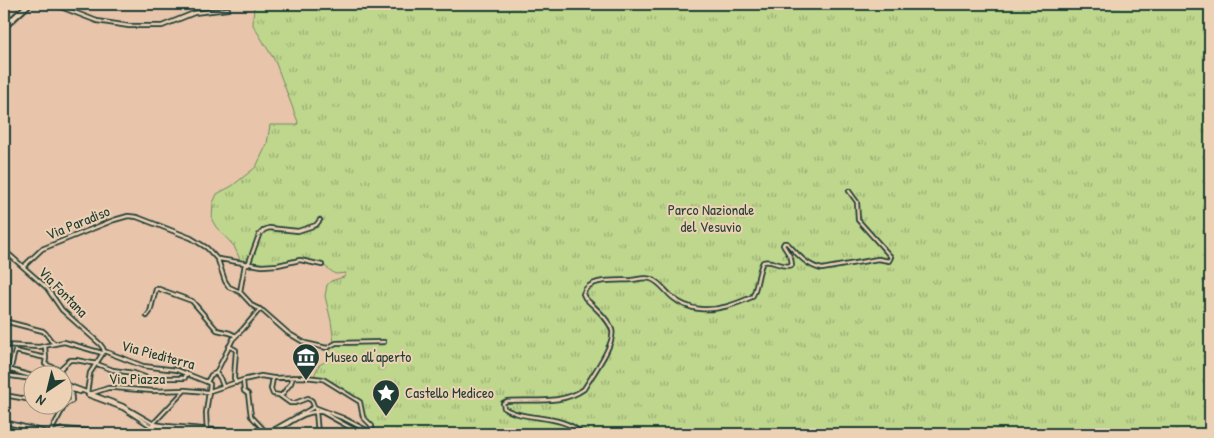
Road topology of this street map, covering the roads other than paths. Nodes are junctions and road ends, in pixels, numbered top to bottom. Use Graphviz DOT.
graph roads {
  1 [pos="28,4"];
  2 [pos="53,4"];
  3 [pos="228,9"];
  4 [pos="4,27"];
  5 [pos="848,191"];
  6 [pos="320,220"];
  7 [pos="4,250"];
  8 [pos="217,259"];
  9 [pos="247,264"];
  10 [pos="322,266"];
  11 [pos="22,267"];
  12 [pos="240,292"];
  13 [pos="260,309"];
  14 [pos="147,316"];
  15 [pos="4,321"];
  16 [pos="236,336"];
  17 [pos="384,342"];
  18 [pos="56,343"];
  19 [pos="4,345"];
  20 [pos="16,346"];
  21 [pos="45,346"];
  22 [pos="229,346"];
  23 [pos="15,351"];
  24 [pos="103,352"];
  25 [pos="46,358"];
  26 [pos="97,364"];
  27 [pos="50,366"];
  28 [pos="64,366"];
  29 [pos="11,367"];
  30 [pos="4,368"];
  31 [pos="186,373"];
  32 [pos="216,373"];
  33 [pos="22,374"];
  34 [pos="4,375"];
  35 [pos="22,377"];
  36 [pos="292,377"];
  37 [pos="272,378"];
  38 [pos="243,380"];
  39 [pos="207,382"];
  40 [pos="236,383"];
  41 [pos="223,387"];
  42 [pos="72,388"];
  43 [pos="72,388"];
  44 [pos="185,390"];
  45 [pos="210,391"];
  46 [pos="88,394"];
  47 [pos="4,395"];
  48 [pos="281,396"];
  49 [pos="22,398"];
  50 [pos="315,409"];
  51 [pos="59,416"];
  52 [pos="4,422"];
  53 [pos="153,425"];
  54 [pos="24,427"];
  55 [pos="207,432"];
  56 [pos="267,433"];
  57 [pos="372,433"];
  58 [pos="22,434"];
  59 [pos="49,434"];
  60 [pos="119,434"];
  61 [pos="147,434"];
  62 [pos="230,434"];
  63 [pos="318,434"];
  64 [pos="362,434"];
  65 [pos="582,434"];
  1 -- 4 [label="street"];
  2 -- 3 [label="street"];
  5 -- 65 [label="street"];
  6 -- 9 [label="street"];
  7 -- 11 [label="street, Via Fontana"];
  8 -- 9 [label="street"];
  8 -- 11 [label="street, Via Paradiso"];
  8 -- 12 [label="street, Via Paradiso"];
  9 -- 10 [label="street"];
  9 -- 12 [label="street"];
  11 -- 24 [label="street, Via Fontana"];
  12 -- 13 [label="street, Via Paradiso"];
  13 -- 16 [label="street"];
  13 -- 17 [label="street, Via Paradiso"];
  14 -- 16 [label="street"];
  15 -- 18 [label="street"];
  16 -- 22 [label="street"];
  18 -- 21 [label="street"];
  18 -- 24 [label="street, Via Piediterra"];
  19 -- 20 [label="street"];
  20 -- 21 [label="street"];
  20 -- 23 [label="street"];
  21 -- 25 [label="street"];
  22 -- 32 [label="street"];
  22 -- 40 [label="street"];
  23 -- 25 [label="street"];
  23 -- 29 [label="street"];
  24 -- 26 [label="street"];
  24 -- 31 [label="street, Via Piediterra"];
  25 -- 27 [label="street"];
  26 -- 28 [label="street"];
  26 -- 31 [label="street"];
  26 -- 46 [label="street"];
  30 -- 33 [label="street"];
  31 -- 39 [label="street, Via Piediterra"];
  32 -- 39 [label="street"];
  32 -- 41 [label="street"];
  34 -- 35 [label="street"];
  36 -- 37 [label="street, Via Piazza"];
  36 -- 48 [label="street"];
  36 -- 57 [label="street, Via Piazza"];
  37 -- 38 [label="street, Via Piazza"];
  37 -- 48 [label="street"];
  38 -- 40 [label="street, Via Piazza"];
  38 -- 56 [label="street"];
  39 -- 45 [label="street"];
  40 -- 41 [label="street, Via Piazza"];
  41 -- 45 [label="street, Via Piazza"];
  42 -- 46 [label="street"];
  43 -- 53 [label="street"];
  44 -- 45 [label="street, Via Piazza"];
  44 -- 46 [label="street, Via Piazza"];
  44 -- 53 [label="street"];
  45 -- 55 [label="street"];
  46 -- 53 [label="street"];
  47 -- 49 [label="street"];
  48 -- 50 [label="street"];
  50 -- 56 [label="street"];
  50 -- 57 [label="street"];
  50 -- 63 [label="street"];
  50 -- 64 [label="street"];
  51 -- 59 [label="street"];
  52 -- 54 [label="street"];
  53 -- 55 [label="street"];
  53 -- 61 [label="street"];
  54 -- 58 [label="street"];
  54 -- 59 [label="street"];
  55 -- 56 [label="street"];
  55 -- 62 [label="street"];
  59 -- 60 [label="street"];
}
